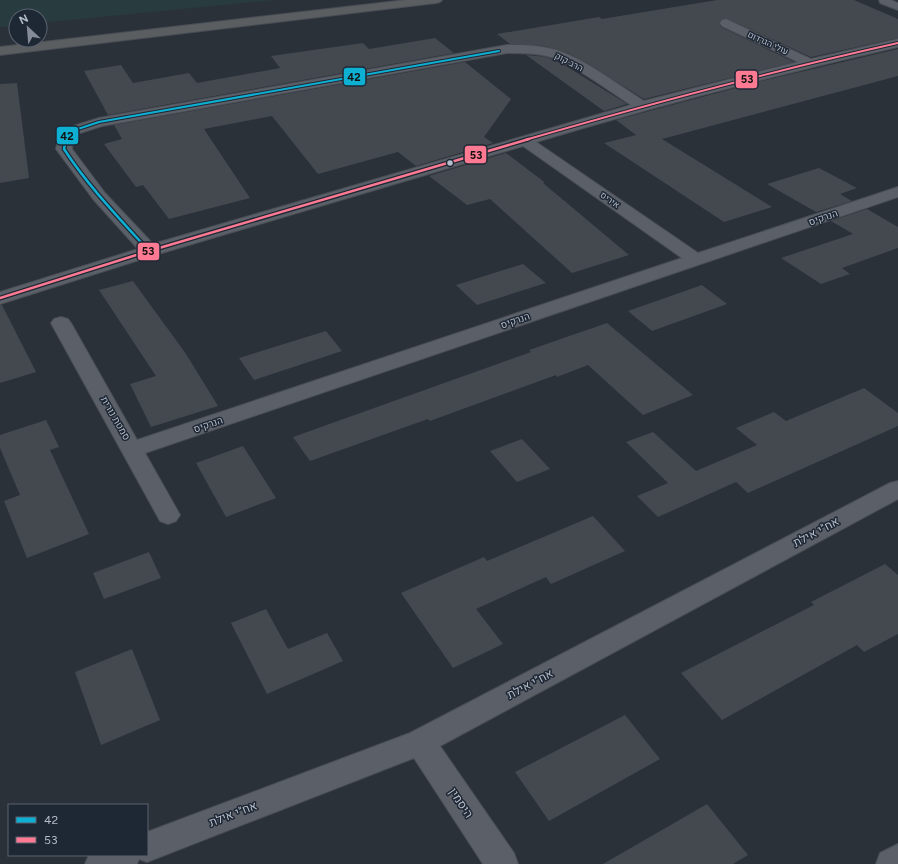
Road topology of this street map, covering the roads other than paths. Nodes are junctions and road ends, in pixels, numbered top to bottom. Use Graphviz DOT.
graph roads {
  1 [pos="342,0"];
  2 [pos="436,0"];
  3 [pos="884,1"];
  4 [pos="898,6"];
  5 [pos="726,23"];
  6 [pos="102,27"];
  7 [pos="898,42"];
  8 [pos="0,51"];
  9 [pos="810,63"];
  10 [pos="642,106"];
  11 [pos="524,140"];
  12 [pos="898,192"];
  13 [pos="149,251"];
  14 [pos="696,260"];
  15 [pos="0,298"];
  16 [pos="62,323"];
  17 [pos="133,449"];
  18 [pos="898,489"];
  19 [pos="168,515"];
  20 [pos="420,742"];
  21 [pos="148,847"];
  22 [pos="122,856"];
  23 [pos="898,860"];
  24 [pos="102,864"];
  25 [pos="502,864"];
  26 [pos="892,864"];
  1 -- 6 [label="highway"];
  2 -- 8 [label="highway"];
  3 -- 4 [label="street"];
  5 -- 9 [label="street, עולי הגרדום"];
  7 -- 9 [label="street, עולי הגרדום"];
  9 -- 10 [label="street, עולי הגרדום"];
  10 -- 11 [label="street, עולי הגרדום"];
  10 -- 13 [label="street, הרב קוק"];
  11 -- 13 [label="street, עולי הגרדום"];
  11 -- 14 [label="street, איריס"];
  12 -- 14 [label="street, הנרקיס"];
  13 -- 15 [label="street, עולי הגרדום"];
  14 -- 17 [label="street, הנרקיס"];
  16 -- 17 [label="street, סמטת נורית"];
  17 -- 19 [label="street, סמטת נורית"];
  18 -- 20 [label="street, אח\"י אילת"];
  20 -- 21 [label="street, אח\"י אילת"];
  20 -- 25 [label="street, היסמין"];
  22 -- 24 [label="street"];
  23 -- 26 [label="street"];
}
